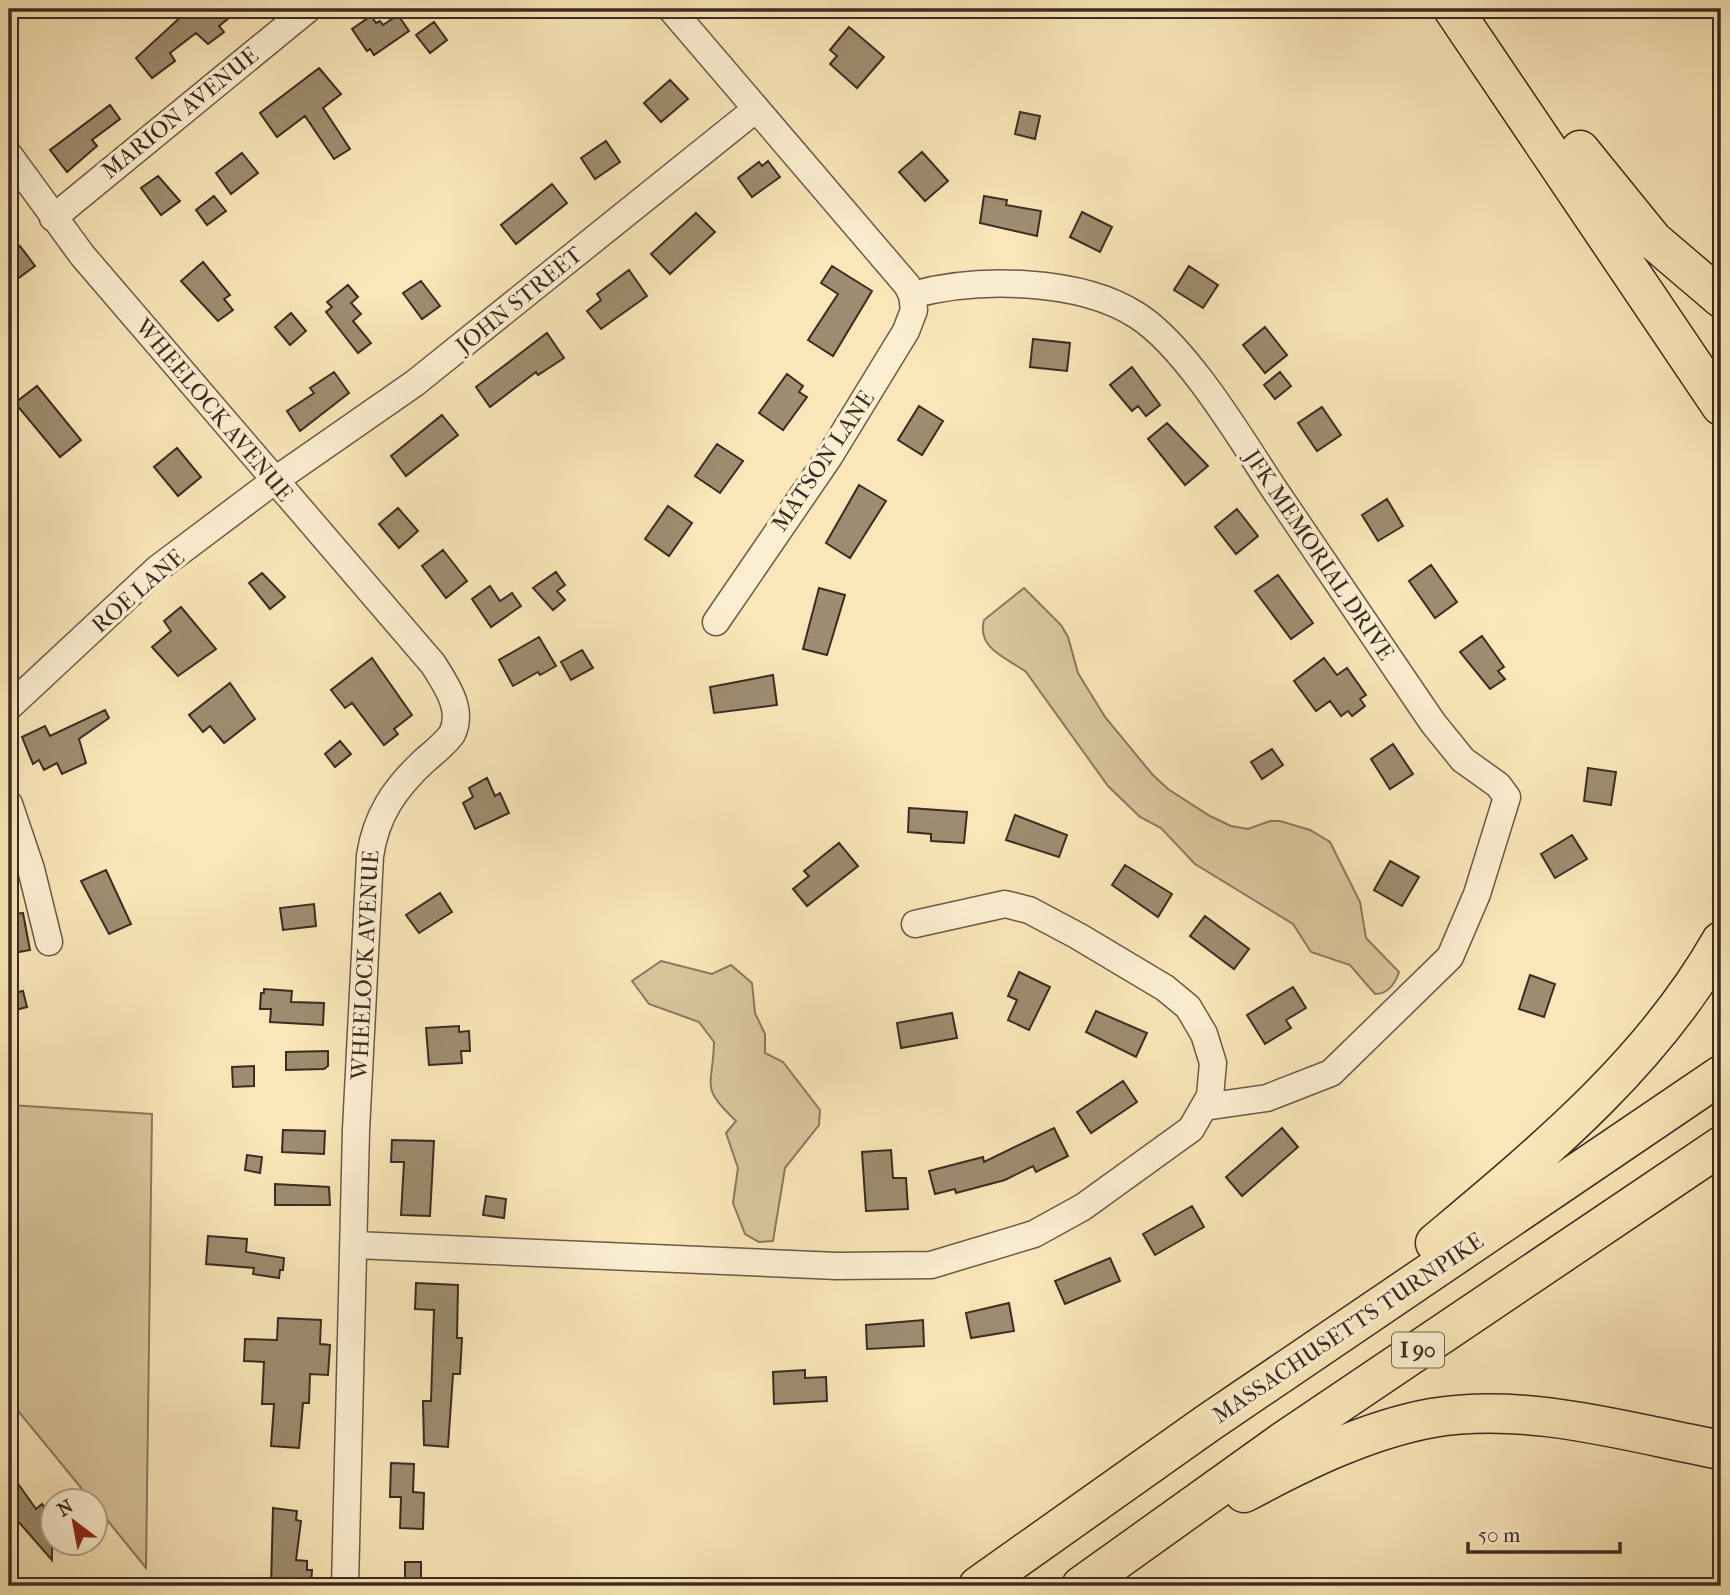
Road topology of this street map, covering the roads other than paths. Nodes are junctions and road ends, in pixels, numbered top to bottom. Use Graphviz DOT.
graph roads {
  1 [pos="308,9"];
  2 [pos="671,9"];
  3 [pos="1453,9"];
  4 [pos="1482,9"];
  5 [pos="756,109"];
  6 [pos="1580,150"];
  7 [pos="9,155"];
  8 [pos="53,218"];
  9 [pos="912,295"];
  10 [pos="1721,298"];
  11 [pos="1721,368"];
  12 [pos="1721,406"];
  13 [pos="274,481"];
  14 [pos="716,622"];
  15 [pos="9,707"];
  16 [pos="9,804"];
  17 [pos="915,924"];
  18 [pos="49,942"];
  19 [pos="1721,942"];
  20 [pos="1721,1075"];
  21 [pos="1204,1107"];
  22 [pos="1721,1146"];
  23 [pos="355,1245"];
  24 [pos="1208,1423"];
  25 [pos="1721,1450"];
  26 [pos="1118,1559"];
  27 [pos="345,1586"];
  28 [pos="978,1586"];
  29 [pos="1081,1586"];
  1 -- 8 [label="street, MARION AVENUE"];
  2 -- 5 [label="street"];
  3 -- 12 [label="highway"];
  4 -- 6 [label="highway"];
  5 -- 9 [label="street"];
  5 -- 13 [label="street, JOHN STREET"];
  6 -- 10 [label="highway"];
  6 -- 11 [label="highway"];
  7 -- 8 [label="street, WHEELOCK AVENUE"];
  8 -- 13 [label="street, WHEELOCK AVENUE"];
  9 -- 14 [label="street, MATSON LANE"];
  9 -- 21 [label="street, JFK MEMORIAL DRIVE"];
  13 -- 15 [label="street, ROE LANE"];
  13 -- 23 [label="street, WHEELOCK AVENUE"];
  16 -- 18 [label="street"];
  17 -- 21 [label="street"];
  19 -- 24 [label="highway"];
  20 -- 24 [label="highway, MASSACHUSETTS TURNPIKE / I 90"];
  21 -- 23 [label="street"];
  22 -- 26 [label="highway, I 90"];
  23 -- 27 [label="street, WHEELOCK AVENUE"];
  24 -- 28 [label="highway, MASSACHUSETTS TURNPIKE / I 90"];
  25 -- 26 [label="highway"];
  26 -- 29 [label="highway, I 90"];
}
